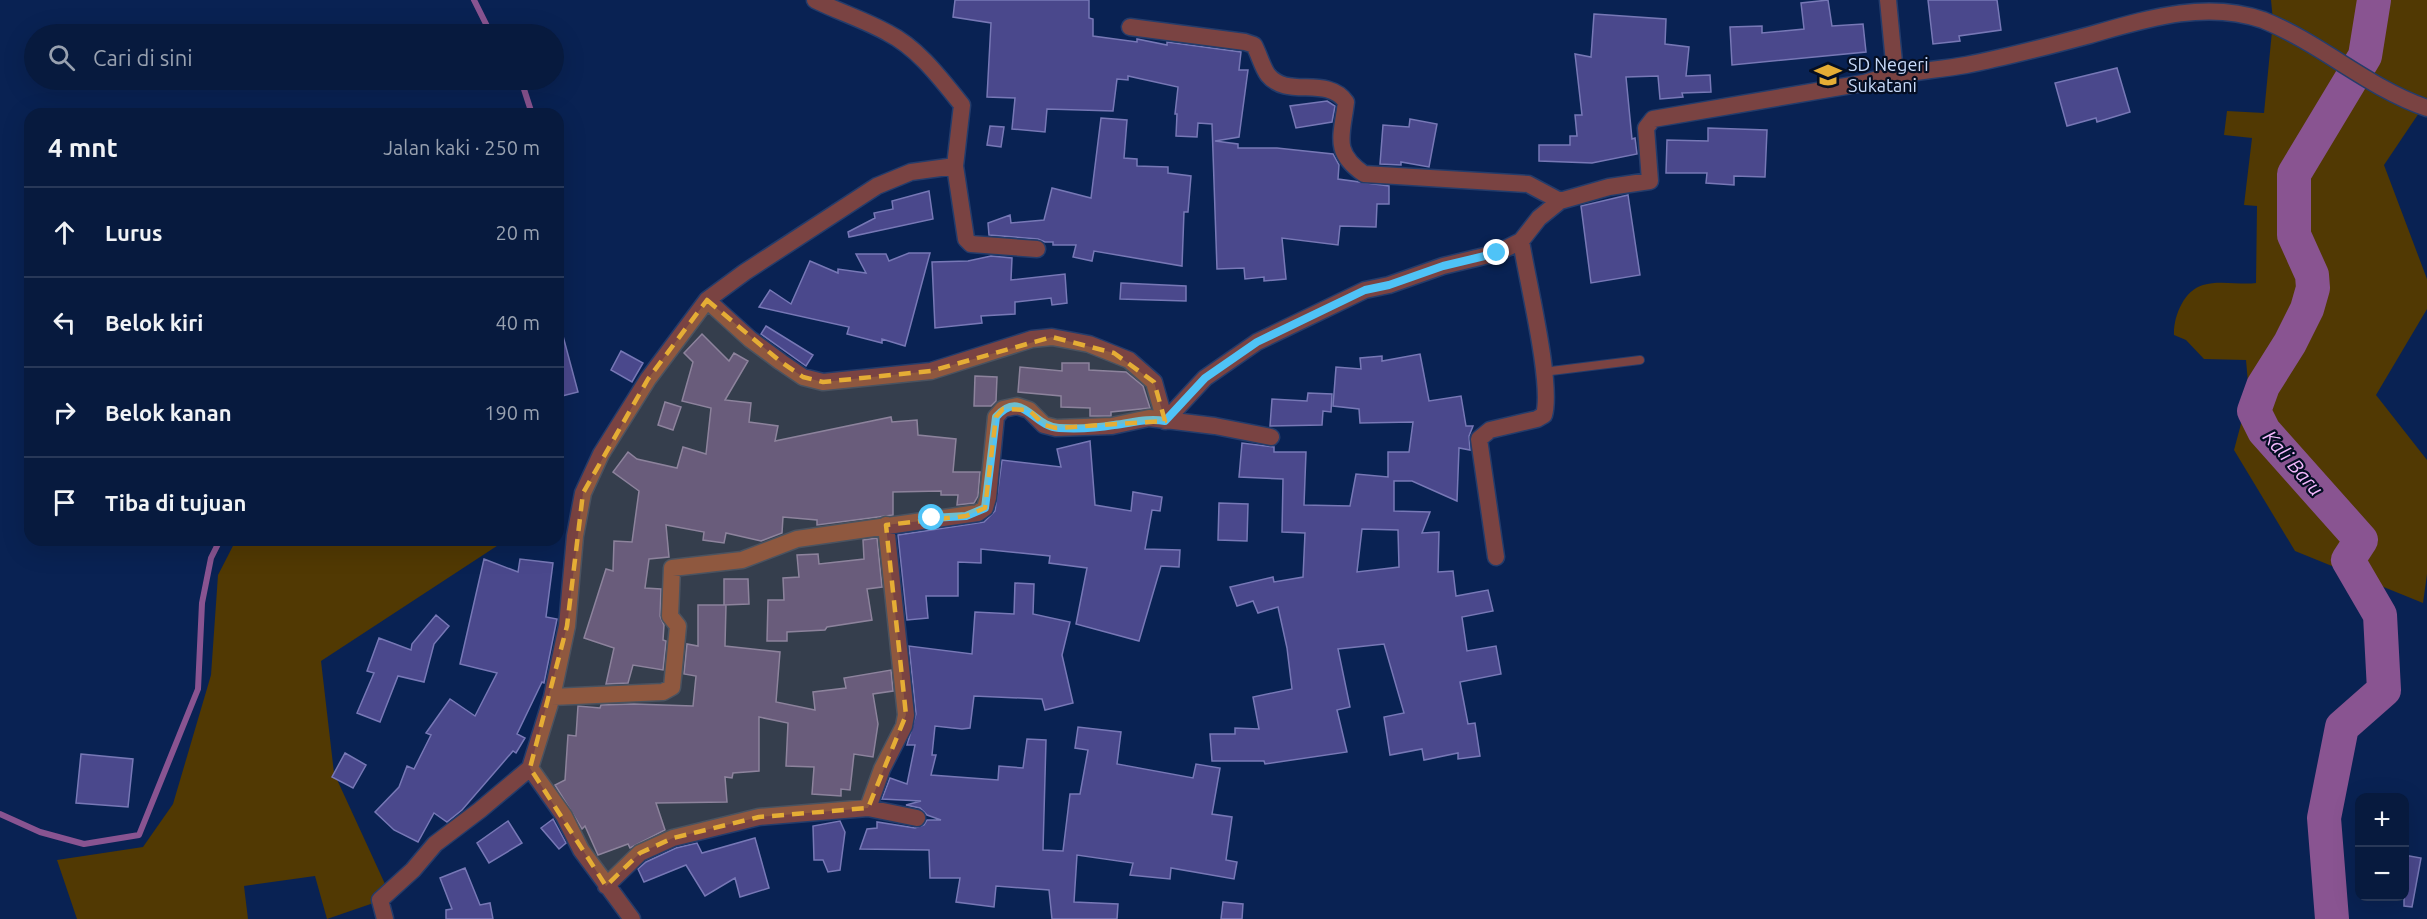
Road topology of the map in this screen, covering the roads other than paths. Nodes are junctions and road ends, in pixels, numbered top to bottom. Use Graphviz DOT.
graph roads {
  1 [pos="816,0"];
  2 [pos="1887,0"];
  3 [pos="1130,27"];
  4 [pos="1895,73"];
  5 [pos="2427,108"];
  6 [pos="955,166"];
  7 [pos="1560,201"];
  8 [pos="1521,241"];
  9 [pos="1037,249"];
  10 [pos="707,300"];
  11 [pos="1640,360"];
  12 [pos="1544,372"];
  13 [pos="1165,421"];
  14 [pos="1271,437"];
  15 [pos="886,525"];
  16 [pos="1496,557"];
  17 [pos="552,697"];
  18 [pos="530,768"];
  19 [pos="868,808"];
  20 [pos="917,818"];
  21 [pos="606,886"];
  22 [pos="385,919"];
  23 [pos="632,919"];
  1 -- 6 [label="street"];
  2 -- 4 [label="street"];
  3 -- 7 [label="street"];
  4 -- 5 [label="street"];
  4 -- 7 [label="street"];
  6 -- 9 [label="street"];
  6 -- 10 [label="street"];
  7 -- 8 [label="street"];
  8 -- 12 [label="street"];
  8 -- 13 [label="street"];
  10 -- 13 [label="street"];
  10 -- 17 [label="street"];
  11 -- 12 [label="lane"];
  12 -- 16 [label="street"];
  13 -- 14 [label="street"];
  13 -- 15 [label="street"];
  15 -- 17 [label="street"];
  15 -- 19 [label="street"];
  17 -- 18 [label="street"];
  18 -- 21 [label="street"];
  18 -- 22 [label="street"];
  19 -- 20 [label="street"];
  19 -- 21 [label="street"];
  21 -- 23 [label="street"];
}
